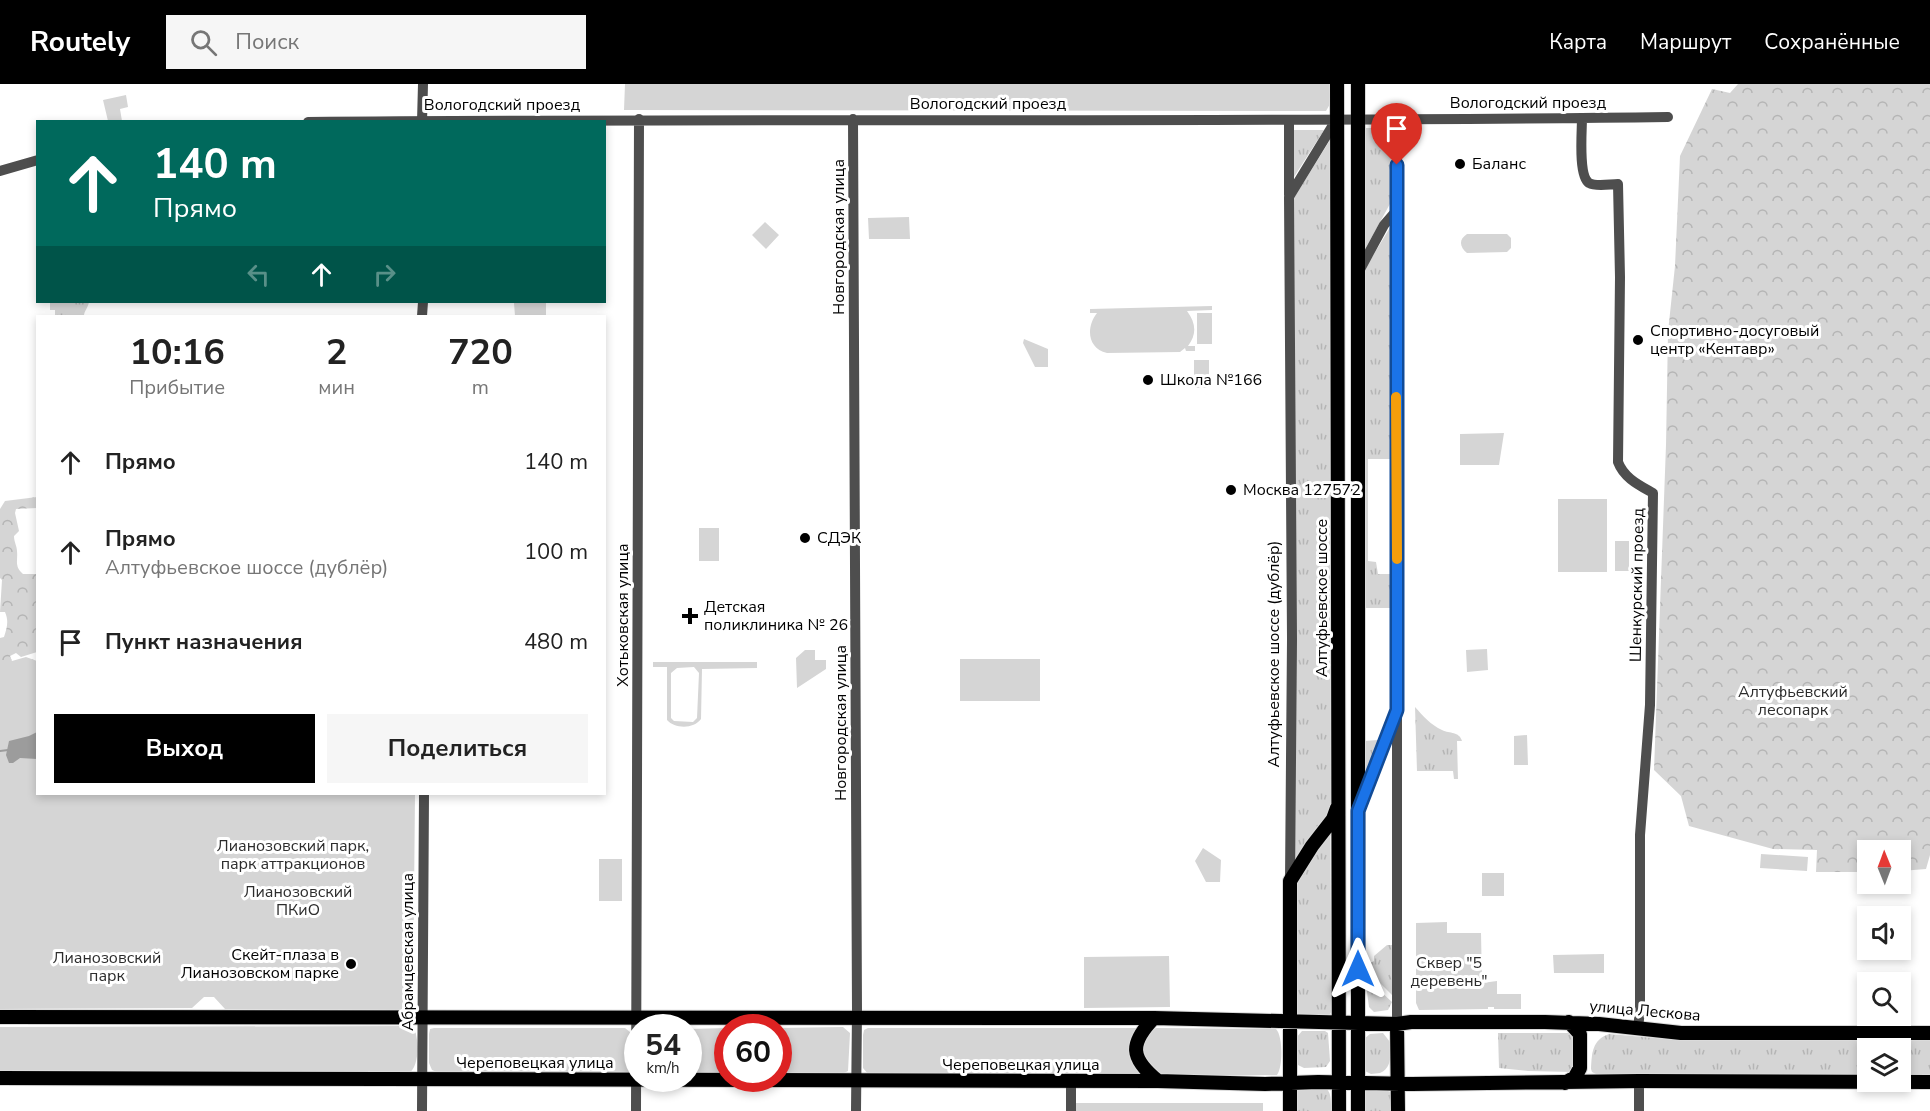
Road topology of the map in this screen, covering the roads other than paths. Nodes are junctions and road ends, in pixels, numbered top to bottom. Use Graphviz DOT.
graph roads {
  1 [pos="423,84"];
  2 [pos="1337,84"];
  3 [pos="1358,84"];
  4 [pos="1668,117"];
  5 [pos="1582,118"];
  6 [pos="853,119"];
  7 [pos="1397,119"];
  8 [pos="422,120"];
  9 [pos="606,120"];
  10 [pos="639,120"];
  11 [pos="1289,120"];
  12 [pos="1336,120"];
  13 [pos="1358,120"];
  14 [pos="36,159"];
  15 [pos="1,168"];
  16 [pos="1289,197"];
  17 [pos="1397,210"];
  18 [pos="1358,273"];
  19 [pos="1397,710"];
  20 [pos="424,795"];
  21 [pos="1340,800"];
  22 [pos="1358,811"];
  23 [pos="1290,881"];
  24 [pos="636,1014"];
  25 [pos="0,1017"];
  26 [pos="423,1017"];
  27 [pos="624,1017"];
  28 [pos="702,1018"];
  29 [pos="1154,1018"];
  30 [pos="856,1019"];
  31 [pos="1289,1021"];
  32 [pos="1569,1022"];
  33 [pos="1340,1023"];
  34 [pos="1358,1023"];
  35 [pos="1397,1024"];
  36 [pos="1599,1024"];
  37 [pos="1638,1028"];
  38 [pos="1930,1033"];
  39 [pos="0,1078"];
  40 [pos="422,1079"];
  41 [pos="624,1080"];
  42 [pos="702,1080"];
  43 [pos="856,1081"];
  44 [pos="1071,1081"];
  45 [pos="1639,1081"];
  46 [pos="1158,1082"];
  47 [pos="1600,1082"];
  48 [pos="1930,1082"];
  49 [pos="1290,1083"];
  50 [pos="1339,1083"];
  51 [pos="1358,1083"];
  52 [pos="1565,1083"];
  53 [pos="1398,1084"];
  54 [pos="636,1092"];
  55 [pos="422,1111"];
  56 [pos="636,1111"];
  57 [pos="856,1111"];
  58 [pos="1071,1111"];
  59 [pos="1290,1111"];
  60 [pos="1339,1111"];
  61 [pos="1358,1111"];
  62 [pos="1398,1111"];
  63 [pos="1639,1111"];
  1 -- 8 [label="street"];
  2 -- 12 [label="main road, Алтуфьевское шоссе"];
  3 -- 13 [label="main road"];
  4 -- 5 [label="street, Вологодский проезд"];
  5 -- 7 [label="street, Вологодский проезд"];
  5 -- 37 [label="street, Шенкурский проезд"];
  6 -- 10 [label="street, Вологодский проезд"];
  6 -- 11 [label="street, Вологодский проезд"];
  6 -- 30 [label="street, Новгородская улица"];
  7 -- 13 [label="street, Вологодский проезд"];
  7 -- 17 [label="street"];
  9 -- 10 [label="street, Вологодский проезд"];
  10 -- 24 [label="street, Хотьковская улица"];
  11 -- 12 [label="street, Вологодский проезд"];
  11 -- 16 [label="street, Алтуфьевское шоссе (дублёр)"];
  12 -- 13 [label="street, Вологодский проезд"];
  12 -- 16 [label="street"];
  12 -- 21 [label="main road, Алтуфьевское шоссе"];
  13 -- 18 [label="main road"];
  14 -- 15 [label="street"];
  16 -- 23 [label="street, Алтуфьевское шоссе (дублёр)"];
  17 -- 18 [label="street"];
  17 -- 19 [label="street"];
  18 -- 22 [label="main road"];
  19 -- 22 [label="street"];
  19 -- 35 [label="street"];
  20 -- 26 [label="street, Абрамцевская улица"];
  21 -- 23 [label="main road"];
  21 -- 33 [label="main road, Алтуфьевское шоссе"];
  22 -- 34 [label="main road"];
  23 -- 31 [label="main road, Алтуфьевское шоссе (дублёр)"];
  25 -- 26 [label="main road"];
  26 -- 27 [label="main road"];
  26 -- 40 [label="street, Абрамцевская улица"];
  28 -- 30 [label="main road"];
  29 -- 30 [label="main road"];
  29 -- 31 [label="main road"];
  29 -- 46 [label="main road"];
  30 -- 43 [label="street, Новгородская улица"];
  31 -- 33 [label="main road"];
  31 -- 49 [label="main road, Алтуфьевское шоссе (дублёр)"];
  32 -- 35 [label="main road, улица Лескова"];
  32 -- 36 [label="main road, улица Лескова"];
  32 -- 52 [label="main road"];
  33 -- 34 [label="main road"];
  33 -- 50 [label="main road, Алтуфьевское шоссе"];
  34 -- 35 [label="main road, улица Лескова"];
  34 -- 51 [label="main road"];
  35 -- 53 [label="main road"];
  36 -- 37 [label="main road, улица Лескова"];
  36 -- 47 [label="main road"];
  37 -- 38 [label="main road, улица Лескова"];
  39 -- 40 [label="main road, Череповецкая улица"];
  40 -- 41 [label="main road, Череповецкая улица"];
  40 -- 55 [label="street, Абрамцевская улица"];
  42 -- 43 [label="main road, Череповецкая улица"];
  43 -- 44 [label="main road, Череповецкая улица"];
  43 -- 57 [label="street, Новгородская улица"];
  44 -- 46 [label="main road, Череповецкая улица"];
  44 -- 58 [label="street"];
  45 -- 47 [label="main road"];
  45 -- 48 [label="main road"];
  45 -- 63 [label="street"];
  46 -- 49 [label="main road, Череповецкая улица"];
  47 -- 52 [label="main road"];
  49 -- 50 [label="main road, Череповецкая улица"];
  49 -- 59 [label="main road, Алтуфьевское шоссе (дублёр)"];
  50 -- 51 [label="main road, Череповецкая улица"];
  50 -- 60 [label="main road, Алтуфьевское шоссе"];
  51 -- 53 [label="main road"];
  51 -- 61 [label="main road"];
  52 -- 53 [label="main road"];
  53 -- 62 [label="main road"];
  54 -- 56 [label="street, Хотьковская улица"];
}
